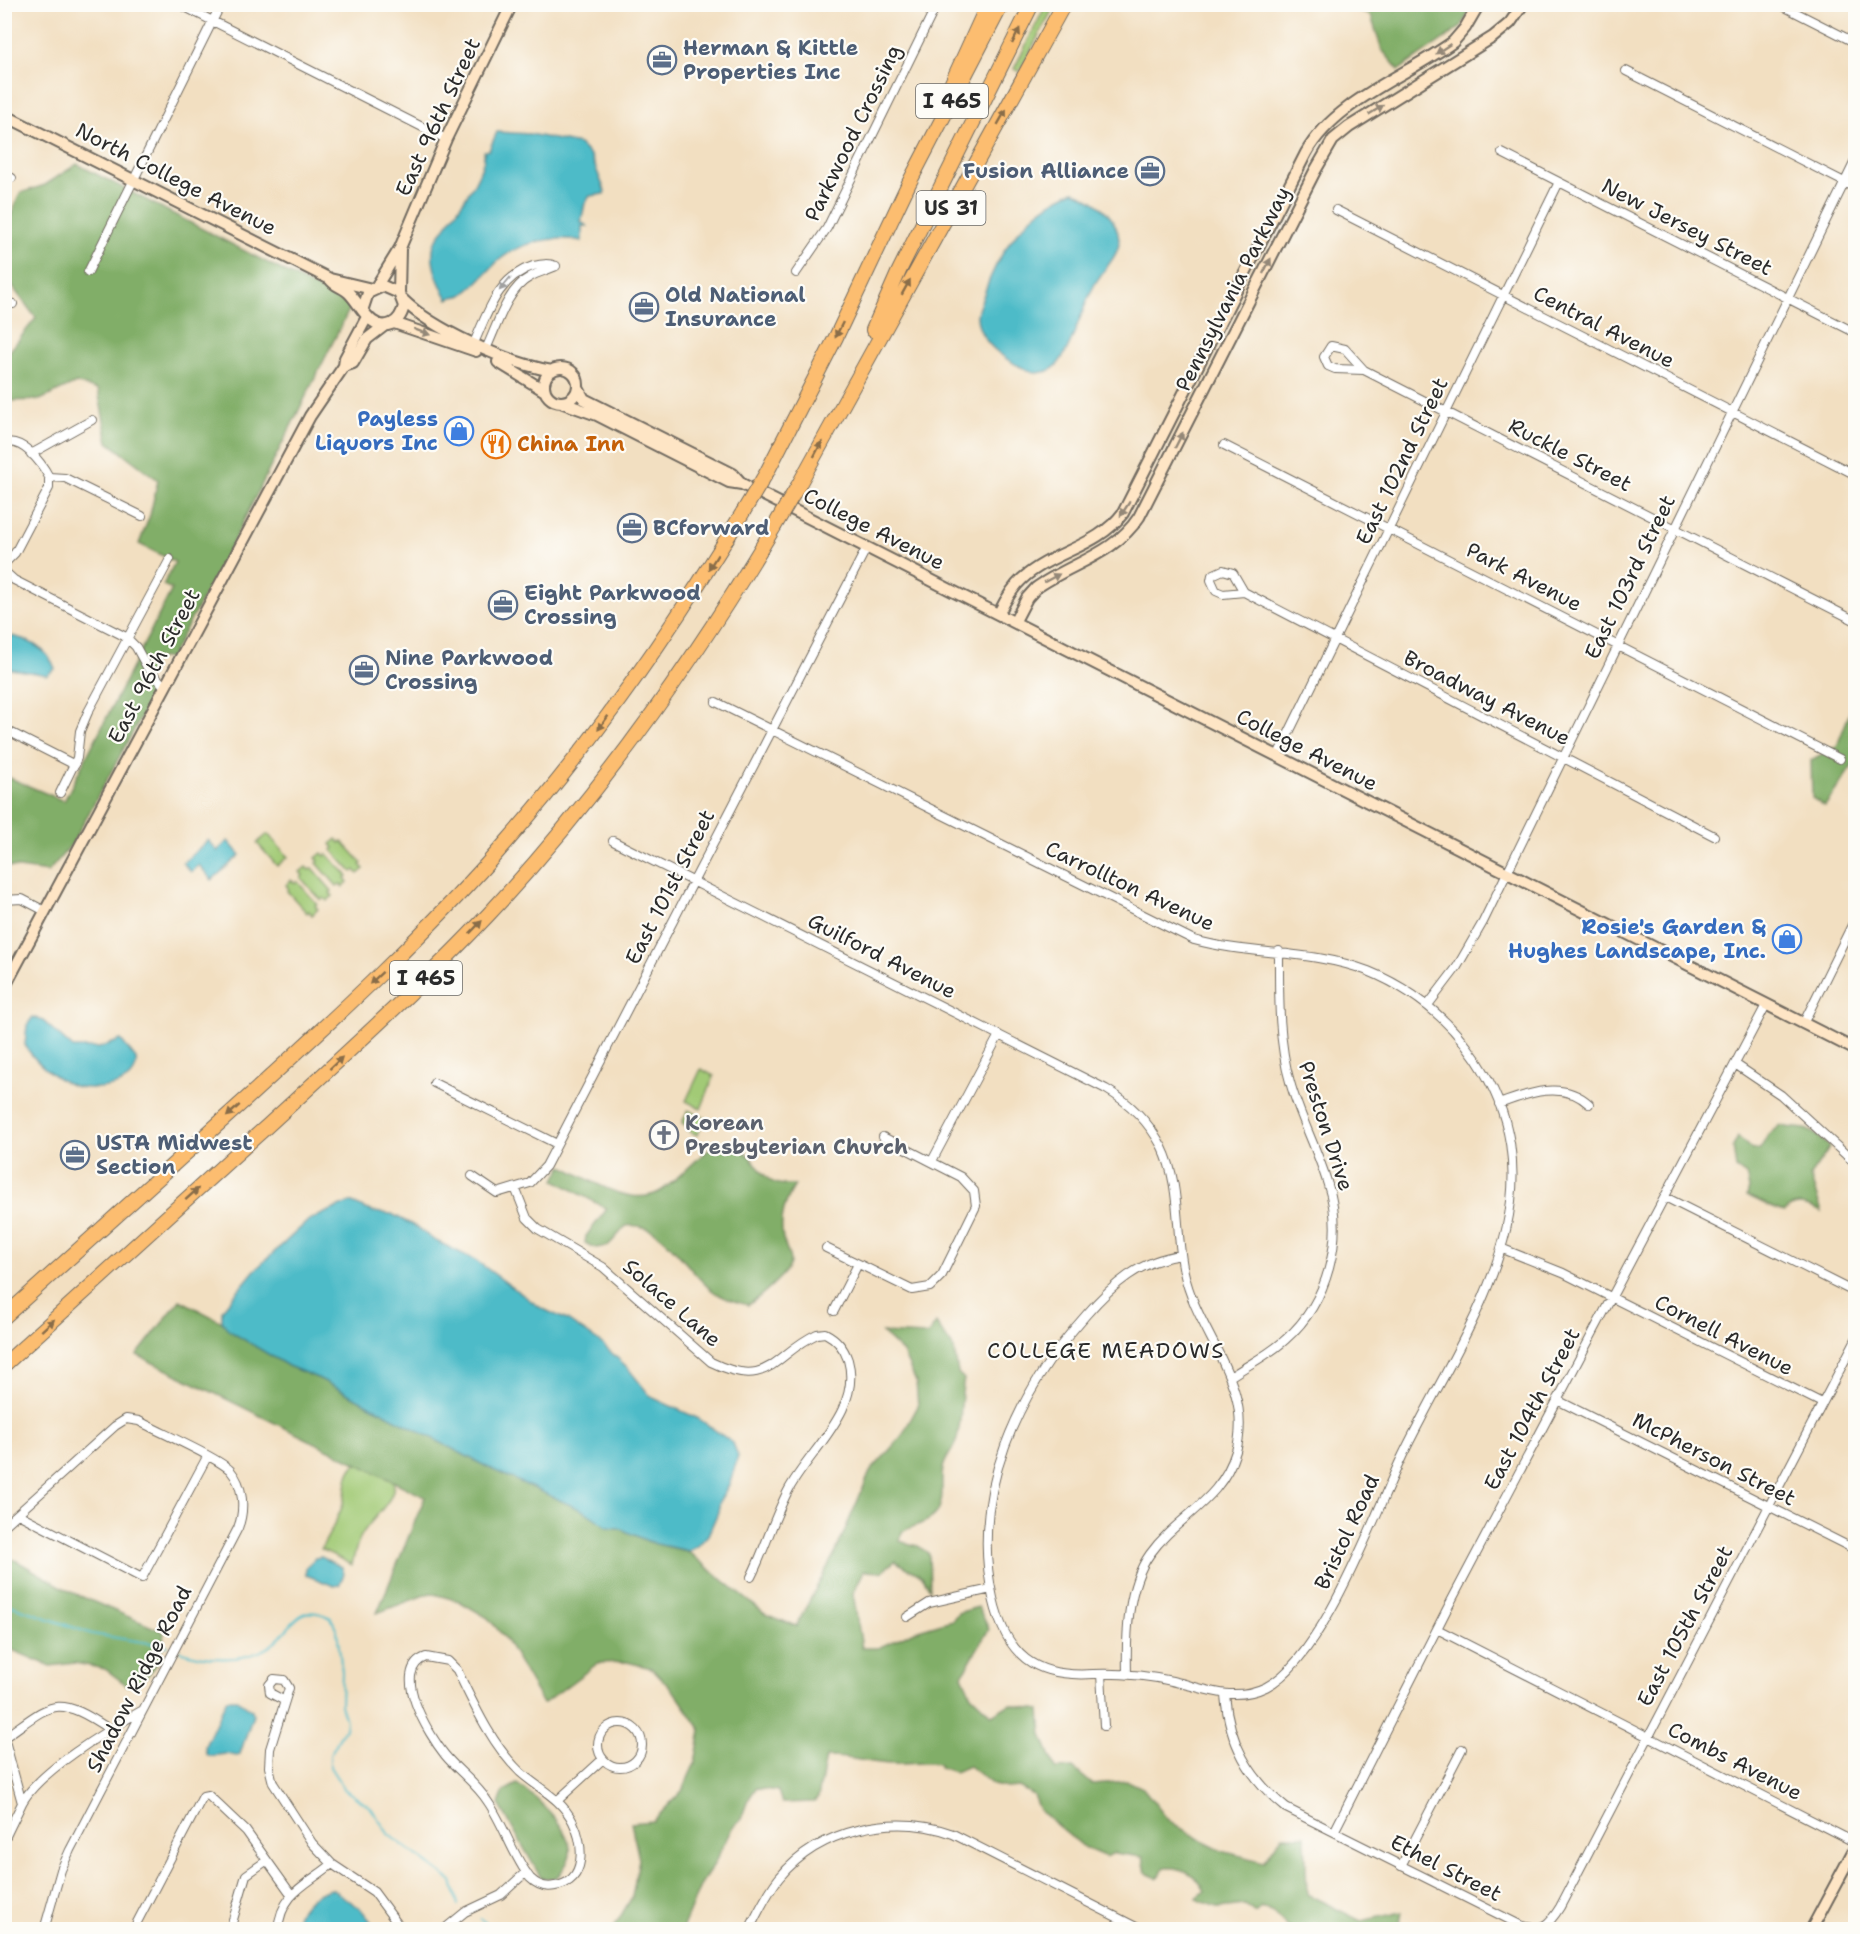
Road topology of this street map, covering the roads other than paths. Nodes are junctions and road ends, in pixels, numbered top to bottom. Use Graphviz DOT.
graph roads {
  1 [pos="179,4"];
  2 [pos="221,4"];
  3 [pos="512,4"];
  4 [pos="937,4"];
  5 [pos="988,4"];
  6 [pos="1002,4"];
  7 [pos="1032,4"];
  8 [pos="1064,4"];
  9 [pos="1479,4"];
  10 [pos="1522,4"];
  11 [pos="1779,4"];
  12 [pos="213,22"];
  13 [pos="1856,43"];
  14 [pos="1626,71"];
  15 [pos="4,115"];
  16 [pos="446,140"];
  17 [pos="1502,153"];
  18 [pos="1856,159"];
  19 [pos="135,181"];
  20 [pos="1559,182"];
  21 [pos="1845,182"];
  22 [pos="909,183"];
  23 [pos="1856,188"];
  24 [pos="1335,210"];
  25 [pos="400,248"];
  26 [pos="88,272"];
  27 [pos="796,273"];
  28 [pos="330,279"];
  29 [pos="374,288"];
  30 [pos="401,296"];
  31 [pos="1503,296"];
  32 [pos="1787,298"];
  33 [pos="365,313"];
  34 [pos="389,325"];
  35 [pos="1856,333"];
  36 [pos="474,343"];
  37 [pos="486,348"];
  38 [pos="344,366"];
  39 [pos="1364,370"];
  40 [pos="552,371"];
  41 [pos="578,388"];
  42 [pos="545,391"];
  43 [pos="563,403"];
  44 [pos="837,411"];
  45 [pos="1446,412"];
  46 [pos="1731,412"];
  47 [pos="92,420"];
  48 [pos="4,443"];
  49 [pos="1224,444"];
  50 [pos="31,454"];
  51 [pos="1856,475"];
  52 [pos="49,477"];
  53 [pos="742,484"];
  54 [pos="142,516"];
  55 [pos="1389,528"];
  56 [pos="1675,529"];
  57 [pos="867,547"];
  58 [pos="170,559"];
  59 [pos="4,564"];
  60 [pos="4,572"];
  61 [pos="1244,592"];
  62 [pos="999,613"];
  63 [pos="1015,621"];
  64 [pos="1856,621"];
  65 [pos="126,638"];
  66 [pos="1335,639"];
  67 [pos="1617,645"];
  68 [pos="165,687"];
  69 [pos="716,702"];
  70 [pos="4,729"];
  71 [pos="772,730"];
  72 [pos="1277,757"];
  73 [pos="1562,757"];
  74 [pos="1840,759"];
  75 [pos="75,765"];
  76 [pos="60,793"];
  77 [pos="1714,836"];
  78 [pos="613,841"];
  79 [pos="1507,873"];
  80 [pos="694,881"];
  81 [pos="4,900"];
  82 [pos="45,911"];
  83 [pos="1856,917"];
  84 [pos="1279,951"];
  85 [pos="4,988"];
  86 [pos="1428,1005"];
  87 [pos="1766,1005"];
  88 [pos="1803,1024"];
  89 [pos="999,1035"];
  90 [pos="1856,1050"];
  91 [pos="1735,1064"];
  92 [pos="434,1083"];
  93 [pos="1499,1104"];
  94 [pos="1589,1104"];
  95 [pos="883,1137"];
  96 [pos="557,1144"];
  97 [pos="932,1161"];
  98 [pos="1856,1164"];
  99 [pos="472,1176"];
  100 [pos="516,1190"];
  101 [pos="1666,1198"];
  102 [pos="826,1248"];
  103 [pos="1503,1249"];
  104 [pos="1181,1255"];
  105 [pos="858,1264"];
  106 [pos="1856,1293"];
  107 [pos="1611,1298"];
  108 [pos="834,1311"];
  109 [pos="4,1317"];
  110 [pos="1856,1339"];
  111 [pos="1852,1356"];
  112 [pos="4,1365"];
  113 [pos="1230,1377"];
  114 [pos="1557,1400"];
  115 [pos="1822,1403"];
  116 [pos="207,1457"];
  117 [pos="1768,1507"];
  118 [pos="18,1514"];
  119 [pos="4,1526"];
  120 [pos="1856,1550"];
  121 [pos="751,1577"];
  122 [pos="991,1589"];
  123 [pos="907,1617"];
  124 [pos="1437,1629"];
  125 [pos="1101,1674"];
  126 [pos="1127,1674"];
  127 [pos="1225,1695"];
  128 [pos="285,1701"];
  129 [pos="142,1710"];
  130 [pos="1104,1726"];
  131 [pos="109,1729"];
  132 [pos="5,1737"];
  133 [pos="1647,1737"];
  134 [pos="1461,1749"];
  135 [pos="603,1759"];
  136 [pos="558,1800"];
  137 [pos="22,1803"];
  138 [pos="1334,1832"];
  139 [pos="4,1840"];
  140 [pos="1856,1845"];
  141 [pos="266,1861"];
  142 [pos="332,1864"];
  143 [pos="1401,1866"];
  144 [pos="526,1872"];
  145 [pos="291,1894"];
  146 [pos="1544,1927"];
  147 [pos="44,1929"];
  148 [pos="133,1929"];
  149 [pos="230,1929"];
  150 [pos="278,1929"];
  151 [pos="402,1929"];
  152 [pos="443,1929"];
  153 [pos="749,1929"];
  154 [pos="1142,1929"];
  155 [pos="1811,1929"];
  1 -- 12 [label="street"];
  2 -- 12 [label="street"];
  3 -- 16 [label="main road, East 96th Street"];
  4 -- 27 [label="street, Parkwood Crossing"];
  5 -- 22 [label="highway, US 31"];
  6 -- 22 [label="highway, I 465"];
  44 -- 7 [label="highway, I 465, one-way"];
  44 -- 8 [label="highway, US 31, one-way"];
  9 -- 62 [label="main road, Pennsylvania Parkway, one-way"];
  63 -- 10 [label="main road, Pennsylvania Parkway, one-way"];
  11 -- 13 [label="street"];
  12 -- 16 [label="street"];
  12 -- 19 [label="street"];
  14 -- 21 [label="street"];
  15 -- 19 [label="main road, North College Avenue"];
  16 -- 25 [label="main road, East 96th Street"];
  17 -- 20 [label="street, New Jersey Street"];
  18 -- 21 [label="street, East 103rd Street"];
  19 -- 26 [label="street"];
  19 -- 28 [label="main road, North College Avenue"];
  20 -- 31 [label="street, East 102nd Street"];
  20 -- 32 [label="street, New Jersey Street"];
  21 -- 23 [label="street"];
  21 -- 32 [label="street, East 103rd Street"];
  22 -- 109 [label="highway, I 465, one-way, bridge"];
  24 -- 31 [label="street, Central Avenue"];
  25 -- 29 [label="main road, East 96th Street"];
  25 -- 30 [label="main road, East 96th Street"];
  28 -- 29 [label="main road, North College Avenue"];
  28 -- 33 [label="main road, North College Avenue"];
  29 -- 30 [label="main road"];
  29 -- 33 [label="main road"];
  30 -- 34 [label="main road"];
  30 -- 36 [label="main road"];
  31 -- 45 [label="street, East 102nd Street"];
  31 -- 46 [label="street, Central Avenue"];
  32 -- 35 [label="street, New Jersey Street"];
  32 -- 46 [label="street, East 103rd Street"];
  33 -- 34 [label="main road"];
  33 -- 38 [label="main road, East 96th Street"];
  34 -- 38 [label="main road, East 96th Street"];
  34 -- 42 [label="main road, one-way"];
  36 -- 37 [label="main road"];
  37 -- 36 [label="street, one-way"];
  37 -- 40 [label="main road"];
  38 -- 68 [label="main road, East 96th Street"];
  39 -- 39 [label="street, Ruckle Street"];
  39 -- 45 [label="street, Ruckle Street"];
  40 -- 41 [label="main road"];
  40 -- 42 [label="main road"];
  41 -- 43 [label="main road"];
  41 -- 53 [label="main road, College Avenue"];
  42 -- 43 [label="main road"];
  43 -- 53 [label="main road, College Avenue"];
  112 -- 44 [label="highway, I 465, one-way, bridge"];
  45 -- 55 [label="street, East 102nd Street"];
  45 -- 56 [label="street, Ruckle Street"];
  46 -- 51 [label="street, Central Avenue"];
  46 -- 56 [label="street, East 103rd Street"];
  47 -- 50 [label="street"];
  48 -- 50 [label="street"];
  49 -- 55 [label="street, Park Avenue"];
  50 -- 52 [label="street"];
  52 -- 54 [label="street"];
  52 -- 59 [label="street"];
  53 -- 57 [label="main road, College Avenue"];
  55 -- 66 [label="street, East 102nd Street"];
  55 -- 67 [label="street, Park Avenue"];
  56 -- 64 [label="street, Ruckle Street"];
  56 -- 67 [label="street, East 103rd Street"];
  57 -- 62 [label="main road, College Avenue"];
  57 -- 71 [label="street, East 101st Street"];
  58 -- 65 [label="street, East 96th Street"];
  60 -- 65 [label="street"];
  61 -- 66 [label="street, Broadway Avenue"];
  62 -- 63 [label="main road, College Avenue"];
  63 -- 72 [label="main road, College Avenue"];
  65 -- 68 [label="street"];
  65 -- 75 [label="street, East 96th Street"];
  66 -- 72 [label="street, East 102nd Street"];
  66 -- 73 [label="street, Broadway Avenue"];
  67 -- 73 [label="street, East 103rd Street"];
  67 -- 74 [label="street, Park Avenue"];
  68 -- 82 [label="main road, East 96th Street"];
  69 -- 71 [label="street, Carrollton Avenue"];
  70 -- 75 [label="street"];
  71 -- 80 [label="street, East 101st Street"];
  71 -- 84 [label="street, Carrollton Avenue"];
  72 -- 79 [label="main road, College Avenue"];
  73 -- 77 [label="street, Broadway Avenue"];
  73 -- 79 [label="street, East 103rd Street"];
  75 -- 76 [label="street, East 96th Street"];
  78 -- 80 [label="street, Guilford Avenue"];
  79 -- 86 [label="street, East 103rd Street"];
  79 -- 87 [label="main road, College Avenue"];
  80 -- 89 [label="street, Guilford Avenue"];
  80 -- 96 [label="street, East 101st Street"];
  81 -- 82 [label="street"];
  82 -- 85 [label="main road, East 96th Street"];
  83 -- 88 [label="street"];
  84 -- 86 [label="street, Carrollton Avenue"];
  84 -- 113 [label="street, Preston Drive"];
  86 -- 93 [label="street, Carrollton Avenue"];
  87 -- 88 [label="main road, College Avenue"];
  87 -- 91 [label="street, East 104th Street"];
  88 -- 90 [label="main road, College Avenue"];
  89 -- 97 [label="street"];
  89 -- 104 [label="street, Guilford Avenue"];
  91 -- 98 [label="street"];
  91 -- 101 [label="street, East 104th Street"];
  92 -- 96 [label="street"];
  93 -- 94 [label="street"];
  93 -- 103 [label="street, Carrollton Avenue"];
  95 -- 97 [label="street"];
  96 -- 100 [label="street, East 101st Street"];
  97 -- 105 [label="street"];
  99 -- 100 [label="street"];
  100 -- 121 [label="street, Solace Lane"];
  101 -- 106 [label="street"];
  101 -- 107 [label="street, East 104th Street"];
  102 -- 105 [label="street"];
  103 -- 107 [label="street, Cornell Avenue"];
  103 -- 127 [label="street, Bristol Road"];
  104 -- 113 [label="street, Guilford Avenue"];
  104 -- 122 [label="street, Bristol Road"];
  105 -- 108 [label="street"];
  107 -- 114 [label="street, East 104th Street"];
  107 -- 115 [label="street, Cornell Avenue"];
  110 -- 111 [label="street, East 105th Street"];
  111 -- 115 [label="street, East 105th Street"];
  113 -- 126 [label="street, Guilford Avenue"];
  114 -- 117 [label="street, McPherson Street"];
  114 -- 124 [label="street, East 104th Street"];
  115 -- 117 [label="street, East 105th Street"];
  116 -- 118 [label="street, Shadow Ridge Road"];
  116 -- 118 [label="street"];
  116 -- 129 [label="street, Shadow Ridge Road"];
  117 -- 120 [label="street, McPherson Street"];
  117 -- 133 [label="street, East 105th Street"];
  118 -- 119 [label="street"];
  122 -- 123 [label="street"];
  122 -- 125 [label="street, Bristol Road"];
  124 -- 133 [label="street, Combs Avenue"];
  124 -- 138 [label="street, East 104th Street"];
  125 -- 126 [label="street, Bristol Road"];
  125 -- 130 [label="street"];
  126 -- 127 [label="street, Bristol Road"];
  127 -- 138 [label="street, Ethel Street"];
  128 -- 142 [label="street"];
  129 -- 131 [label="street"];
  129 -- 147 [label="street, Shadow Ridge Road"];
  131 -- 132 [label="street"];
  131 -- 137 [label="street"];
  132 -- 137 [label="street"];
  133 -- 140 [label="street, Combs Avenue"];
  133 -- 146 [label="street, East 105th Street"];
  134 -- 143 [label="street"];
  135 -- 135 [label="street"];
  135 -- 136 [label="street"];
  136 -- 144 [label="street"];
  136 -- 144 [label="street"];
  137 -- 139 [label="street"];
  138 -- 143 [label="street, Ethel Street"];
  140 -- 155 [label="main road"];
  141 -- 145 [label="street"];
  141 -- 148 [label="street"];
  141 -- 149 [label="street"];
  142 -- 145 [label="street"];
  142 -- 151 [label="street"];
  143 -- 146 [label="street, Ethel Street"];
  144 -- 152 [label="street"];
  145 -- 150 [label="street"];
  153 -- 154 [label="street"];
}
